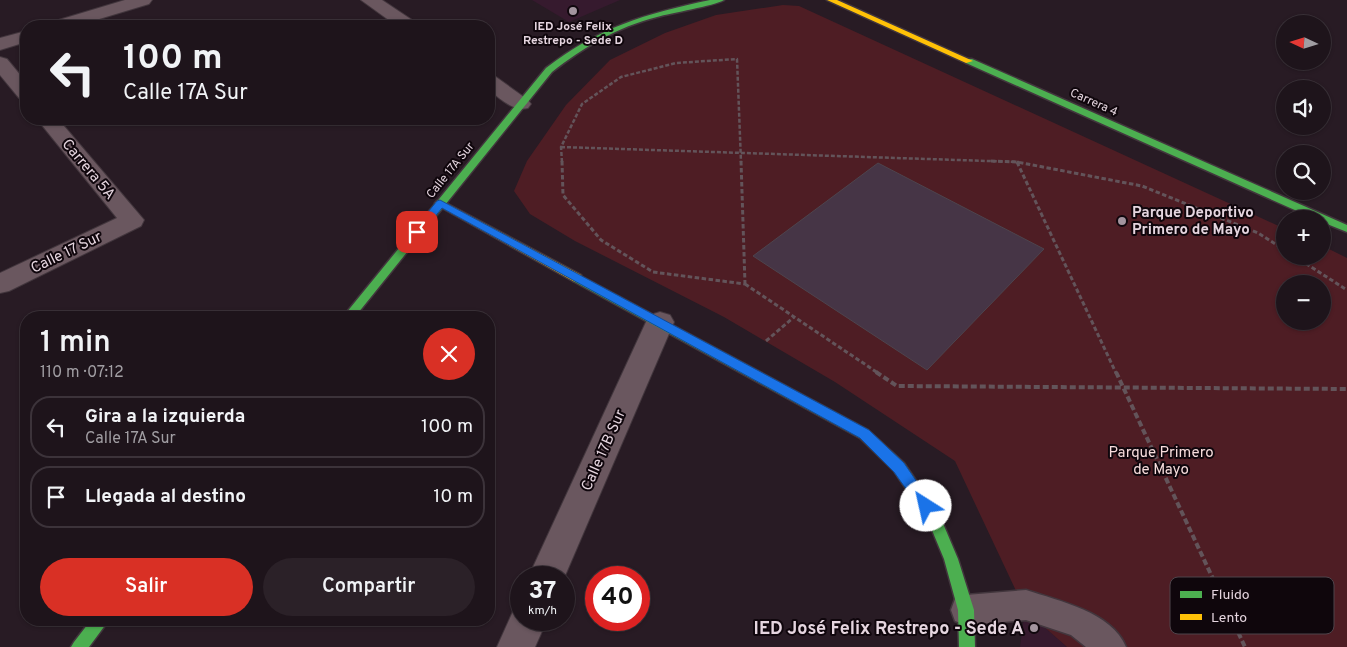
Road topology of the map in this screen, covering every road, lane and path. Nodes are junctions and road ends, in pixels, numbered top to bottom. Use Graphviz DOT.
graph roads {
  1 [pos="143,0"];
  2 [pos="370,0"];
  3 [pos="720,0"];
  4 [pos="831,0"];
  5 [pos="78,20"];
  6 [pos="400,20"];
  7 [pos="20,38"];
  8 [pos="0,44"];
  9 [pos="0,63"];
  10 [pos="495,85"];
  11 [pos="20,87"];
  12 [pos="521,104"];
  13 [pos="52,125"];
  14 [pos="560,147"];
  15 [pos="740,153"];
  16 [pos="1017,162"];
  17 [pos="440,203"];
  18 [pos="132,220"];
  19 [pos="1347,229"];
  20 [pos="1276,244"];
  21 [pos="1308,265"];
  22 [pos="0,284"];
  23 [pos="745,284"];
  24 [pos="1347,290"];
  25 [pos="353,311"];
  26 [pos="660,322"];
  27 [pos="1123,388"];
  28 [pos="1347,389"];
  29 [pos="551,566"];
  30 [pos="1212,577"];
  31 [pos="966,610"];
  32 [pos="96,626"];
  33 [pos="523,631"];
  34 [pos="1239,634"];
  35 [pos="79,647"];
  36 [pos="516,647"];
  37 [pos="967,647"];
  38 [pos="1111,647"];
  39 [pos="1245,647"];
  1 -- 5 [label="street"];
  2 -- 6 [label="street"];
  3 -- 12 [label="street, Calle 17A Sur"];
  4 -- 19 [label="street, Carrera 4"];
  7 -- 8 [label="street"];
  9 -- 11 [label="street"];
  10 -- 12 [label="street"];
  12 -- 17 [label="street, Calle 17A Sur"];
  13 -- 18 [label="street, Carrera 5A"];
  14 -- 15 [label="path"];
  14 -- 15 [label="path"];
  14 -- 23 [label="path"];
  15 -- 16 [label="path"];
  15 -- 23 [label="path"];
  16 -- 20 [label="path"];
  16 -- 27 [label="path"];
  17 -- 25 [label="street, Calle 17A Sur"];
  17 -- 26 [label="street"];
  18 -- 22 [label="street, Calle 17 Sur"];
  21 -- 24 [label="path"];
  23 -- 27 [label="path"];
  26 -- 29 [label="street, Calle 17B Sur"];
  26 -- 31 [label="street"];
  27 -- 28 [label="path"];
  27 -- 30 [label="path"];
  31 -- 37 [label="street"];
  31 -- 38 [label="lane"];
  32 -- 35 [label="street"];
  33 -- 36 [label="street"];
  34 -- 39 [label="path"];
}
